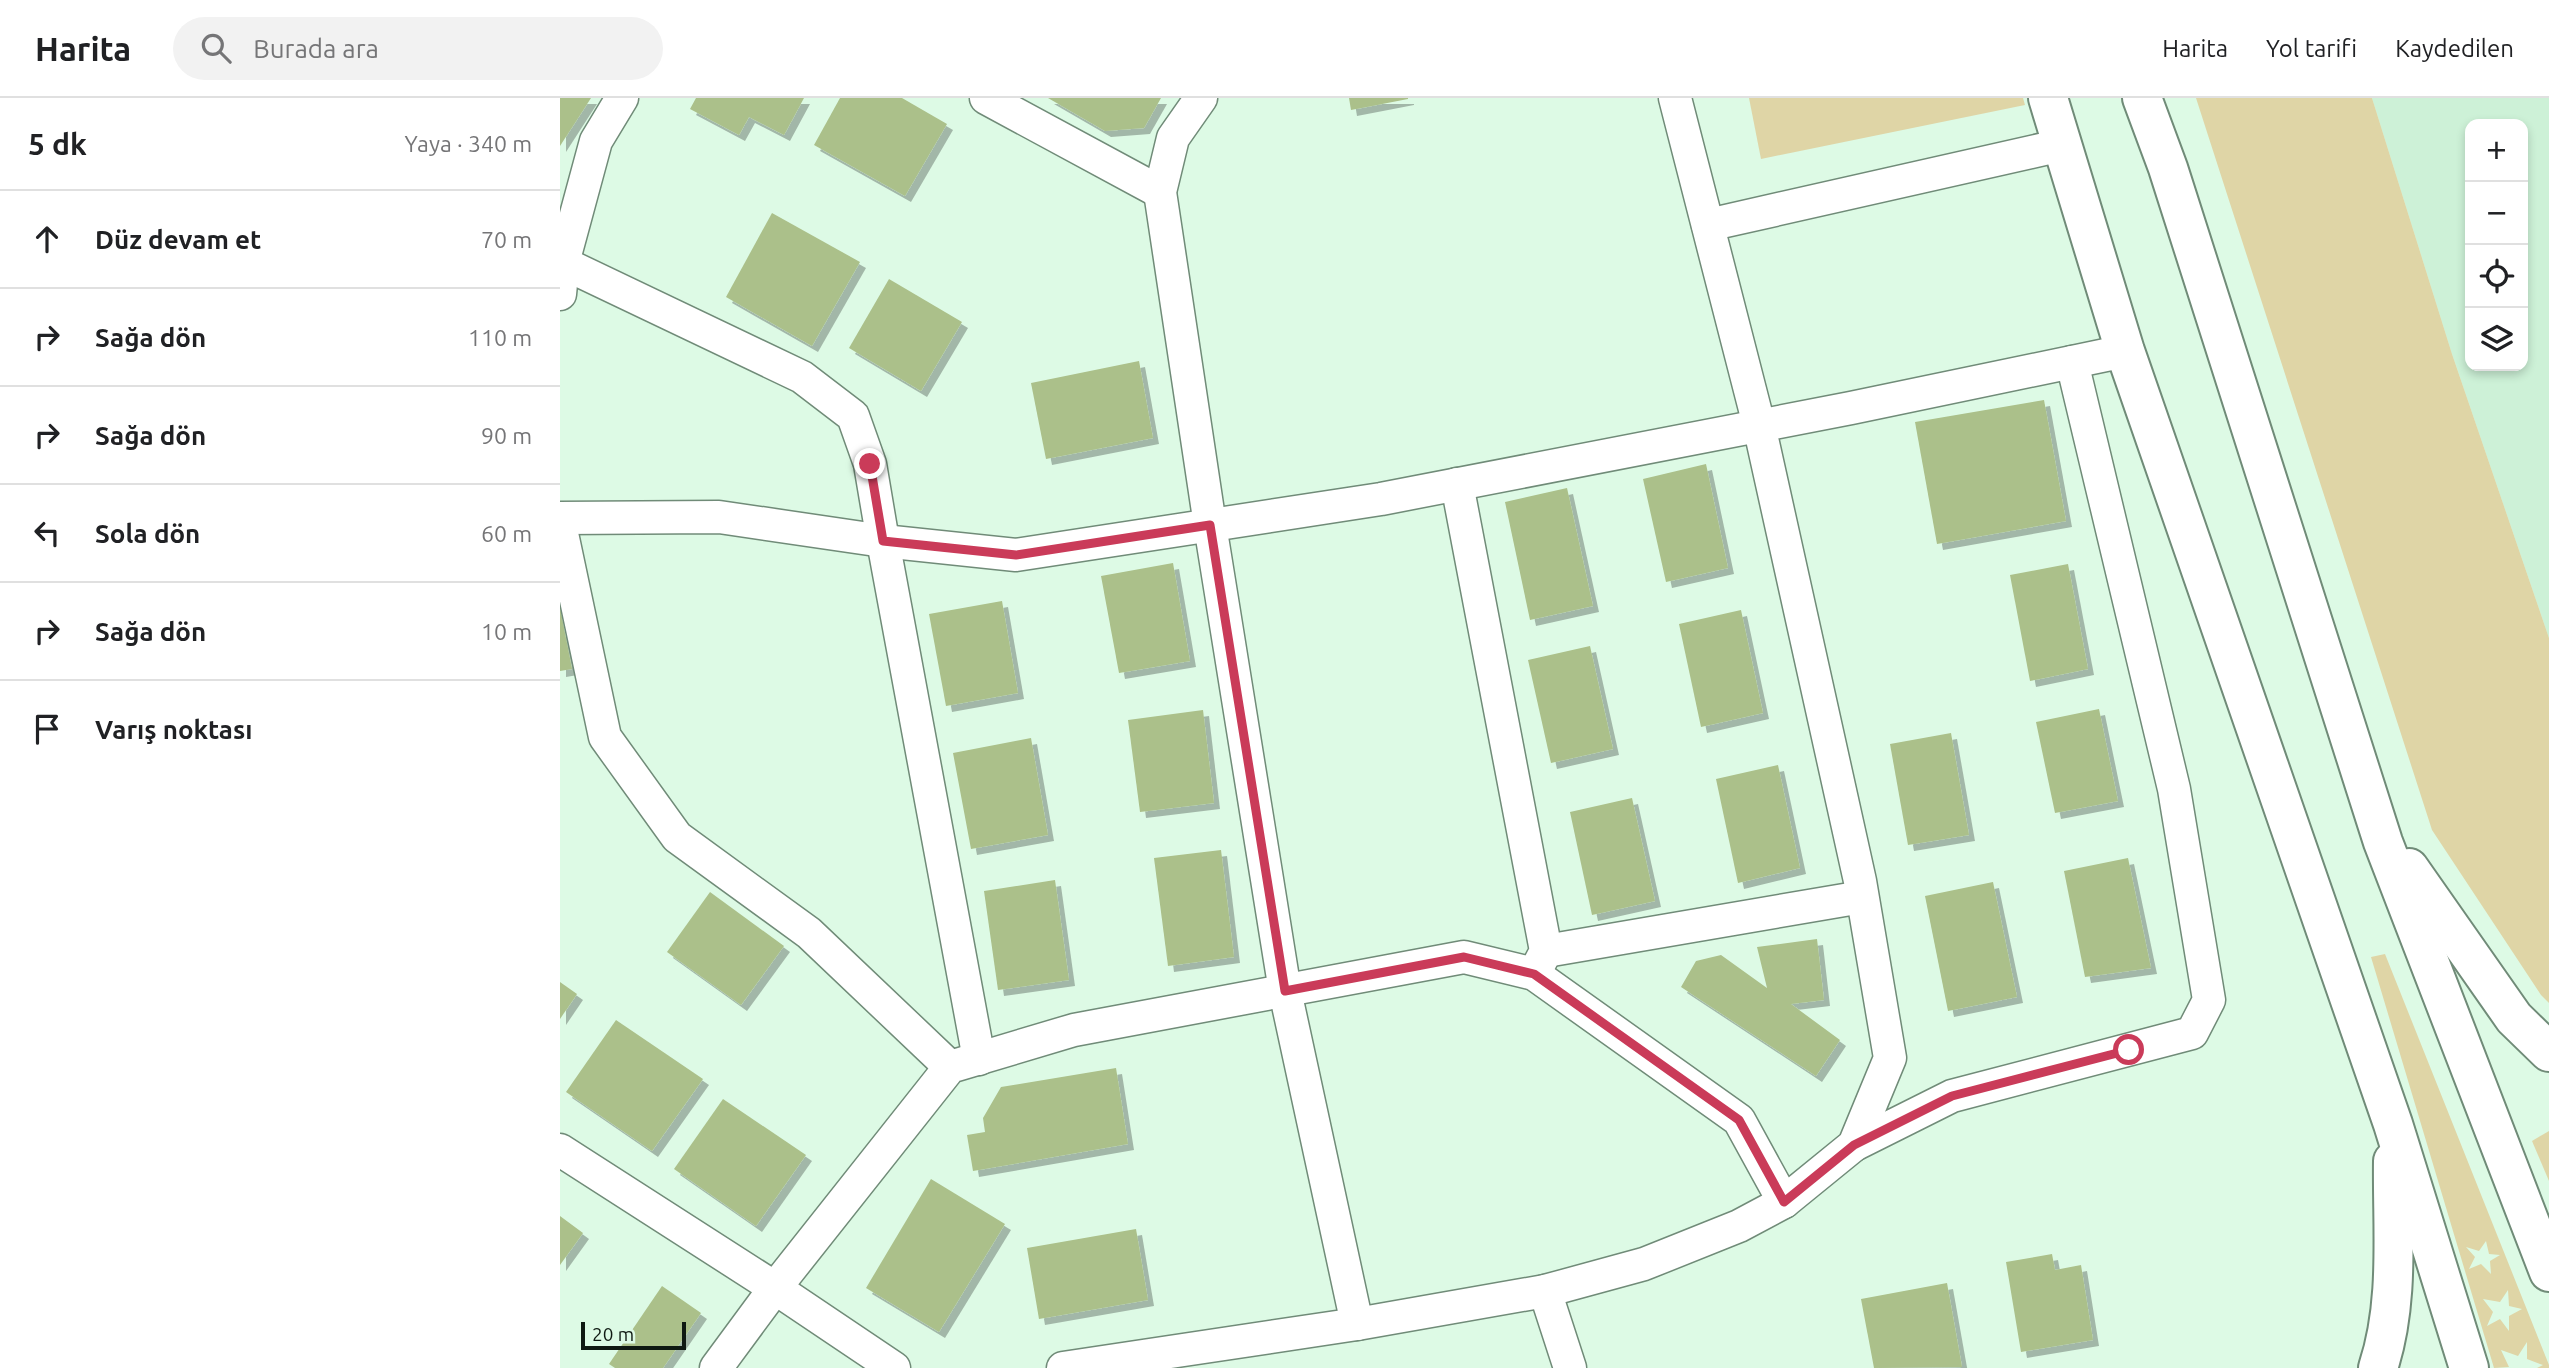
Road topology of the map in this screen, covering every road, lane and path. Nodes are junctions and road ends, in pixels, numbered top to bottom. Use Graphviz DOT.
graph roads {
  1 [pos="622,98"];
  2 [pos="986,98"];
  3 [pos="1200,98"];
  4 [pos="1675,98"];
  5 [pos="2048,98"];
  6 [pos="2141,98"];
  7 [pos="2062,145"];
  8 [pos="1160,192"];
  9 [pos="1708,225"];
  10 [pos="563,263"];
  11 [pos="560,294"];
  12 [pos="2126,351"];
  13 [pos="2072,362"];
  14 [pos="1759,425"];
  15 [pos="1457,484"];
  16 [pos="560,518"];
  17 [pos="560,524"];
  18 [pos="1210,525"];
  19 [pos="883,541"];
  20 [pos="2376,821"];
  21 [pos="1862,897"];
  22 [pos="1540,963"];
  23 [pos="1285,991"];
  24 [pos="2549,1052"];
  25 [pos="964,1063"];
  26 [pos="2393,1124"];
  27 [pos="1854,1145"];
  28 [pos="560,1150"];
  29 [pos="1784,1202"];
  30 [pos="2549,1272"];
  31 [pos="775,1288"];
  32 [pos="1545,1291"];
  33 [pos="1357,1324"];
  34 [pos="716,1368"];
  35 [pos="894,1368"];
  36 [pos="1063,1368"];
  37 [pos="1570,1368"];
  38 [pos="2378,1368"];
  39 [pos="2469,1368"];
  1 -- 10 [label="street"];
  2 -- 8 [label="street"];
  3 -- 8 [label="street"];
  4 -- 9 [label="street"];
  5 -- 7 [label="main road"];
  6 -- 20 [label="main road"];
  7 -- 9 [label="street"];
  7 -- 12 [label="main road"];
  8 -- 18 [label="street"];
  9 -- 14 [label="street"];
  10 -- 11 [label="street"];
  10 -- 19 [label="street"];
  12 -- 13 [label="street"];
  12 -- 26 [label="main road"];
  13 -- 14 [label="street"];
  13 -- 27 [label="street"];
  14 -- 15 [label="street"];
  14 -- 21 [label="street"];
  15 -- 18 [label="street"];
  15 -- 22 [label="street"];
  16 -- 19 [label="street"];
  17 -- 25 [label="street"];
  18 -- 19 [label="street"];
  18 -- 23 [label="street"];
  19 -- 25 [label="street"];
  20 -- 24 [label="main road"];
  20 -- 30 [label="main road"];
  21 -- 22 [label="street"];
  21 -- 27 [label="street"];
  22 -- 23 [label="street"];
  22 -- 29 [label="street"];
  23 -- 25 [label="street"];
  23 -- 33 [label="street"];
  25 -- 31 [label="street"];
  26 -- 38 [label="main road"];
  26 -- 39 [label="main road"];
  27 -- 29 [label="street"];
  28 -- 31 [label="street"];
  29 -- 32 [label="street"];
  31 -- 34 [label="street"];
  31 -- 35 [label="street"];
  32 -- 33 [label="street"];
  32 -- 37 [label="street"];
  33 -- 36 [label="street"];
}
